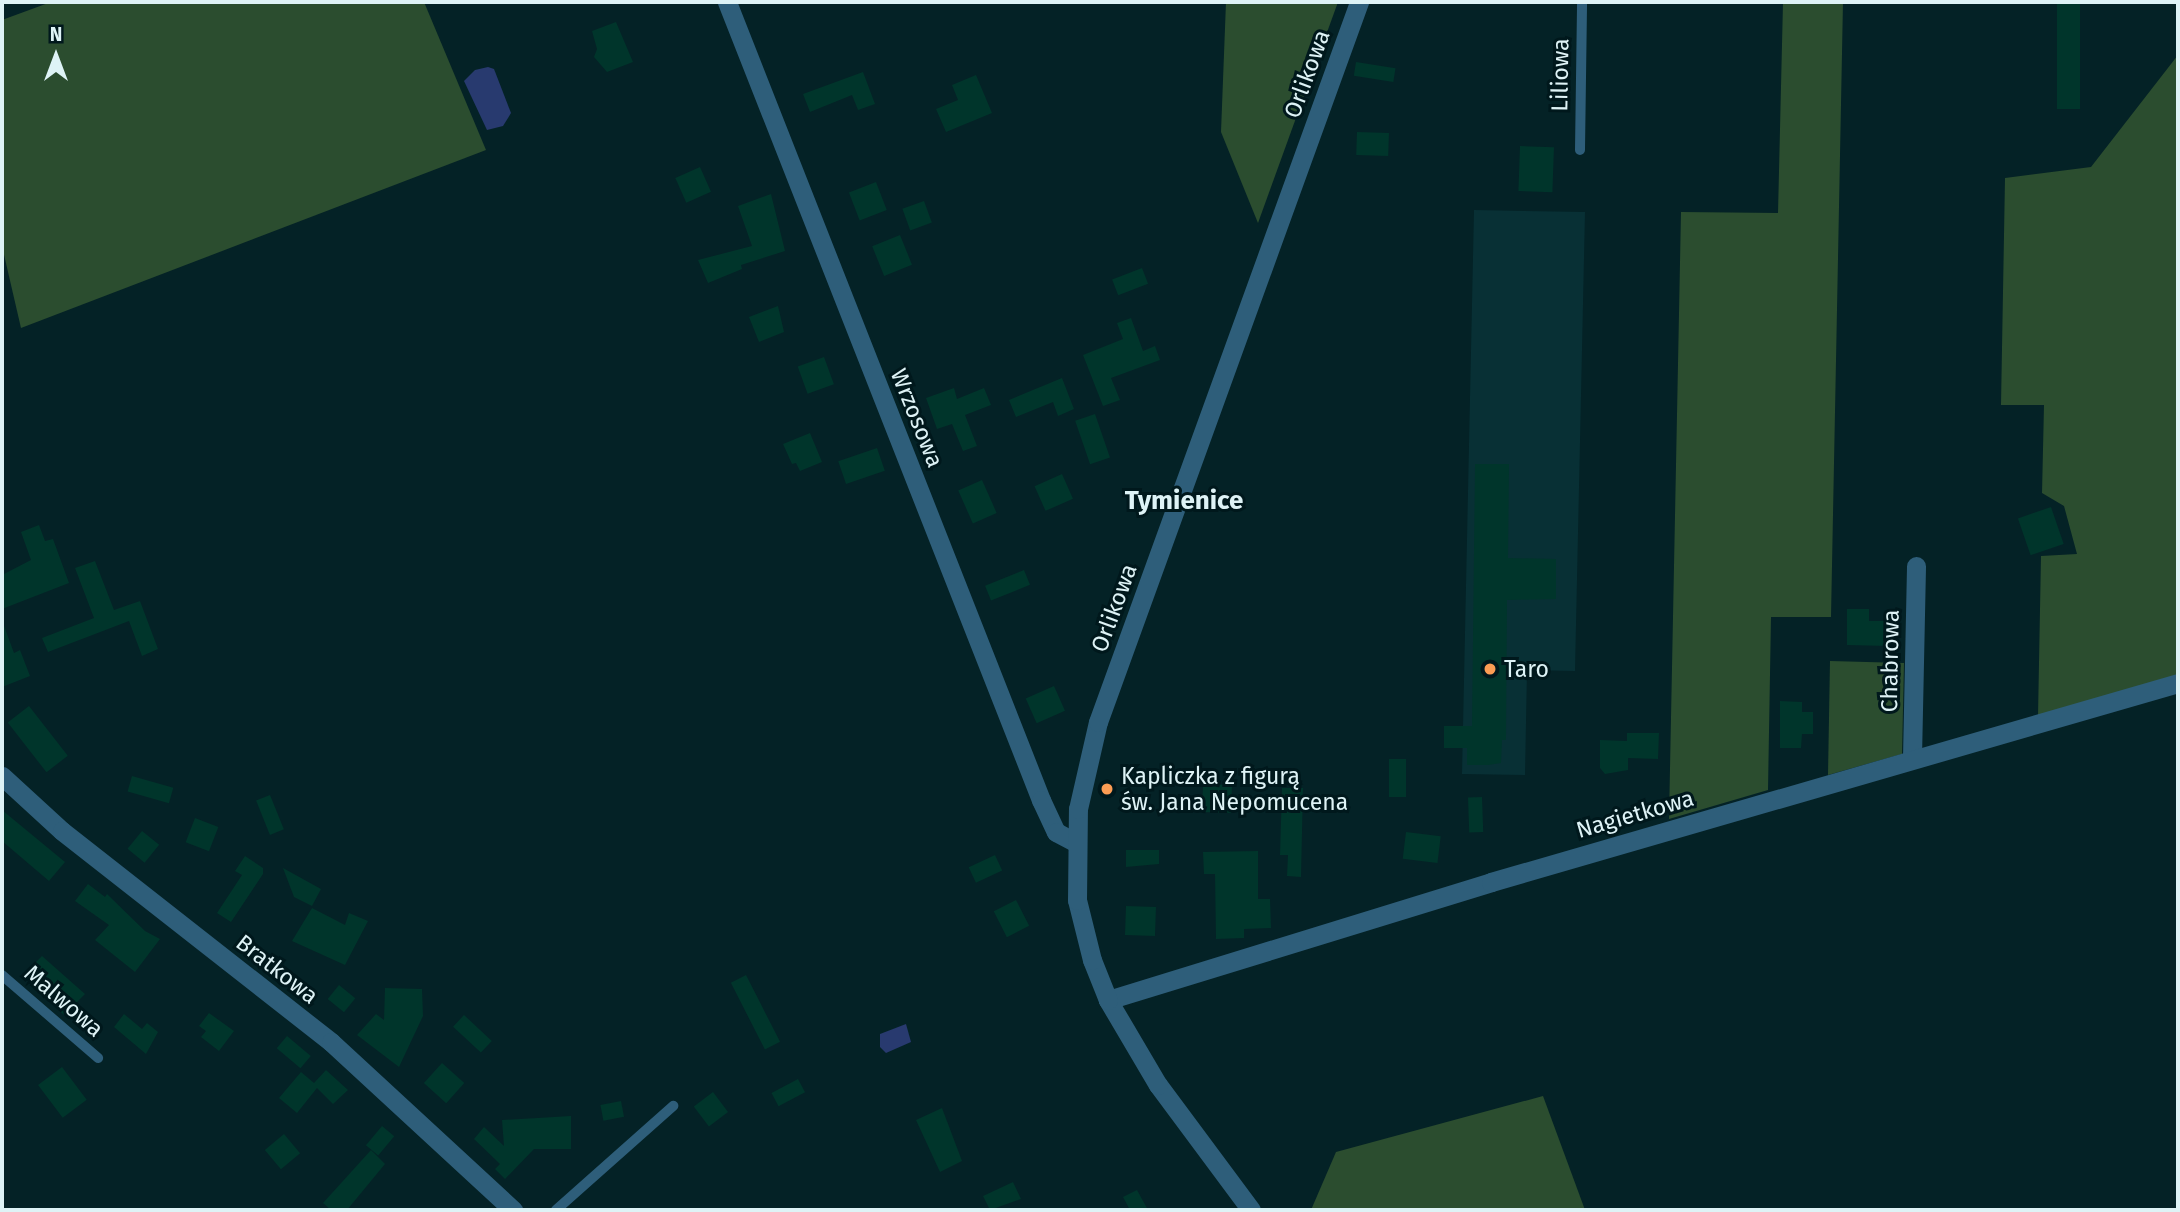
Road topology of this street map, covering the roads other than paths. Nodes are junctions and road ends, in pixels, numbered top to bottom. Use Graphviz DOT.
graph roads {
  1 [pos="726,2"];
  2 [pos="1359,2"];
  3 [pos="1582,2"];
  4 [pos="1580,150"];
  5 [pos="1916,566"];
  6 [pos="2178,683"];
  7 [pos="1912,758"];
  8 [pos="2,776"];
  9 [pos="1075,842"];
  10 [pos="2,975"];
  11 [pos="1108,1000"];
  12 [pos="98,1058"];
  13 [pos="673,1107"];
  14 [pos="513,1210"];
  15 [pos="556,1210"];
  16 [pos="1251,1210"];
  1 -- 9 [label="street, Wrzosowa"];
  2 -- 9 [label="street, Orlikowa"];
  3 -- 4 [label="lane, Liliowa"];
  5 -- 7 [label="street, Chabrowa"];
  6 -- 7 [label="street, Nagietkowa"];
  7 -- 11 [label="street, Nagietkowa"];
  8 -- 14 [label="street, Bratkowa"];
  9 -- 11 [label="street, Orlikowa"];
  10 -- 12 [label="lane, Malwowa"];
  11 -- 16 [label="street, Orlikowa"];
  13 -- 15 [label="lane"];
}
